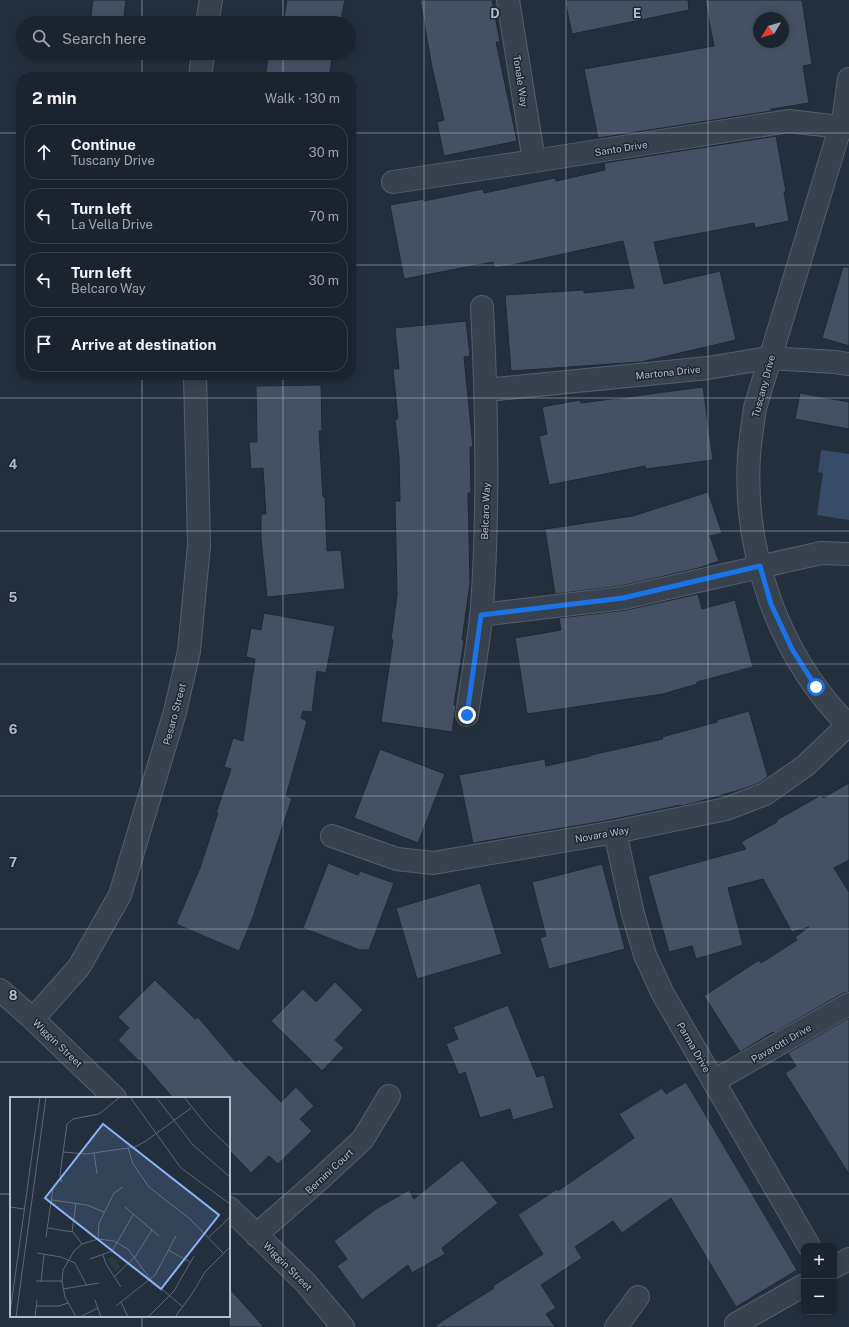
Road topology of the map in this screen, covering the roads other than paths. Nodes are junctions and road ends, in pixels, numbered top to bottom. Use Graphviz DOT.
graph roads {
  1 [pos="211,0"];
  2 [pos="508,0"];
  3 [pos="209,16"];
  4 [pos="202,60"];
  5 [pos="201,72"];
  6 [pos="849,79"];
  7 [pos="845,127"];
  8 [pos="534,161"];
  9 [pos="393,182"];
  10 [pos="482,307"];
  11 [pos="770,358"];
  12 [pos="849,364"];
  13 [pos="195,380"];
  14 [pos="486,390"];
  15 [pos="849,554"];
  16 [pos="760,566"];
  17 [pos="481,615"];
  18 [pos="467,715"];
  19 [pos="848,726"];
  20 [pos="616,832"];
  21 [pos="332,836"];
  22 [pos="0,990"];
  23 [pos="849,1004"];
  24 [pos="33,1019"];
  25 [pos="714,1082"];
  26 [pos="389,1096"];
  27 [pos="114,1097"];
  28 [pos="230,1209"];
  29 [pos="256,1235"];
  30 [pos="807,1243"];
  31 [pos="849,1259"];
  32 [pos="837,1265"];
  33 [pos="801,1287"];
  34 [pos="638,1297"];
  35 [pos="736,1324"];
  36 [pos="343,1327"];
  37 [pos="616,1327"];
  1 -- 3 [label="street"];
  2 -- 8 [label="street, Tonale Way"];
  4 -- 5 [label="street"];
  6 -- 7 [label="street, Tuscany Drive"];
  7 -- 8 [label="street, Santo Drive"];
  7 -- 11 [label="street, Tuscany Drive"];
  8 -- 9 [label="street, Santo Drive"];
  10 -- 14 [label="street, Belcaro Way"];
  11 -- 12 [label="street, Martona Drive"];
  11 -- 14 [label="street, Martona Drive"];
  11 -- 16 [label="street, Tuscany Drive"];
  13 -- 24 [label="street, Pesaro Street"];
  14 -- 17 [label="street, Belcaro Way"];
  15 -- 16 [label="street"];
  16 -- 17 [label="street"];
  16 -- 19 [label="street, Tuscany Drive"];
  17 -- 18 [label="street, Belcaro Way"];
  19 -- 20 [label="street, Novara Way"];
  20 -- 21 [label="street, Novara Way"];
  20 -- 25 [label="street, Parma Drive"];
  22 -- 24 [label="street, Wiggin Street"];
  23 -- 25 [label="street, Pavarotti Drive"];
  24 -- 27 [label="street, Wiggin Street"];
  25 -- 30 [label="street, Parma Drive"];
  26 -- 29 [label="street, Bernini Court"];
  28 -- 29 [label="street, Wiggin Street"];
  29 -- 36 [label="street, Wiggin Street"];
  31 -- 32 [label="street"];
  33 -- 35 [label="street"];
  34 -- 37 [label="street"];
}
